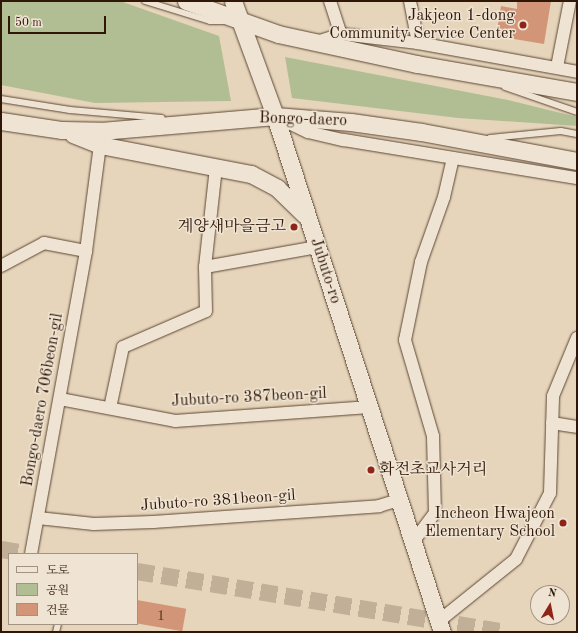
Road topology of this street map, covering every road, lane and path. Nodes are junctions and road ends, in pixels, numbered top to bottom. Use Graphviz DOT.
graph roads {
  1 [pos="145,1"];
  2 [pos="186,1"];
  3 [pos="233,1"];
  4 [pos="330,1"];
  5 [pos="410,1"];
  6 [pos="570,1"];
  7 [pos="239,21"];
  8 [pos="341,34"];
  9 [pos="316,42"];
  10 [pos="418,43"];
  11 [pos="557,67"];
  12 [pos="577,72"];
  13 [pos="467,73"];
  14 [pos="577,92"];
  15 [pos="1,99"];
  16 [pos="577,112"];
  17 [pos="275,116"];
  18 [pos="2,124"];
  19 [pos="62,130"];
  20 [pos="577,134"];
  21 [pos="469,140"];
  22 [pos="100,145"];
  23 [pos="453,158"];
  24 [pos="577,161"];
  25 [pos="216,168"];
  26 [pos="577,178"];
  27 [pos="308,217"];
  28 [pos="317,247"];
  29 [pos="86,251"];
  30 [pos="1,266"];
  31 [pos="205,267"];
  32 [pos="577,338"];
  33 [pos="60,398"];
  34 [pos="369,407"];
  35 [pos="110,408"];
  36 [pos="552,423"];
  37 [pos="577,427"];
  38 [pos="400,500"];
  39 [pos="38,518"];
  40 [pos="413,542"];
  41 [pos="32,553"];
  42 [pos="440,627"];
  1 -- 7 [label="lane"];
  2 -- 7 [label="main road"];
  3 -- 7 [label="main road, Jubuto-ro"];
  4 -- 8 [label="street"];
  5 -- 10 [label="street"];
  6 -- 11 [label="street"];
  7 -- 9 [label="main road"];
  7 -- 17 [label="main road, Jubuto-ro"];
  8 -- 9 [label="street"];
  8 -- 10 [label="street"];
  9 -- 13 [label="main road"];
  10 -- 11 [label="street"];
  11 -- 12 [label="street"];
  13 -- 14 [label="main road"];
  13 -- 16 [label="lane"];
  15 -- 17 [label="lane"];
  17 -- 19 [label="main road, Bongo-daero"];
  17 -- 21 [label="main road, Bongo-daero"];
  17 -- 23 [label="street"];
  17 -- 27 [label="main road, Jubuto-ro"];
  18 -- 19 [label="main road, Bongo-daero"];
  19 -- 22 [label="main road"];
  20 -- 21 [label="lane"];
  21 -- 24 [label="main road, Bongo-daero"];
  22 -- 25 [label="main road"];
  22 -- 29 [label="street, Bongo-daero 706beon-gil"];
  23 -- 26 [label="street"];
  23 -- 40 [label="street"];
  25 -- 27 [label="main road"];
  25 -- 31 [label="street"];
  27 -- 28 [label="main road, Jubuto-ro"];
  28 -- 31 [label="street"];
  28 -- 34 [label="main road, Jubuto-ro"];
  29 -- 30 [label="street"];
  29 -- 33 [label="street, Bongo-daero 706beon-gil"];
  31 -- 35 [label="street"];
  32 -- 36 [label="street"];
  33 -- 35 [label="street, Jubuto-ro 387beon-gil"];
  33 -- 39 [label="street, Bongo-daero 706beon-gil"];
  34 -- 35 [label="street, Jubuto-ro 387beon-gil"];
  34 -- 38 [label="main road, Jubuto-ro"];
  36 -- 37 [label="street"];
  36 -- 42 [label="street"];
  38 -- 39 [label="street, Jubuto-ro 381beon-gil"];
  38 -- 40 [label="main road, Jubuto-ro"];
  39 -- 41 [label="street, Bongo-daero 706beon-gil"];
  40 -- 42 [label="main road, Jubuto-ro"];
}
